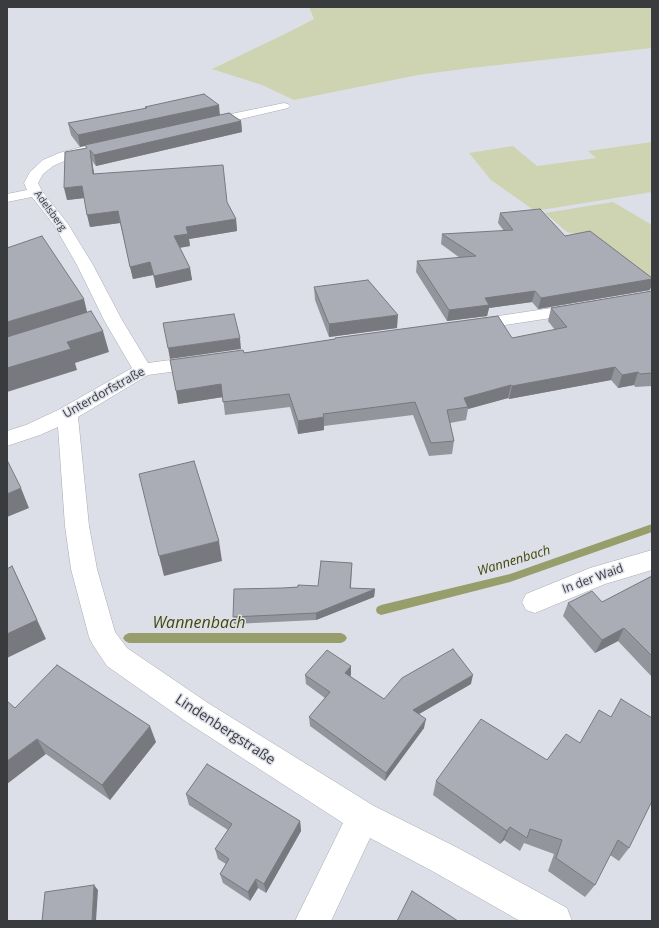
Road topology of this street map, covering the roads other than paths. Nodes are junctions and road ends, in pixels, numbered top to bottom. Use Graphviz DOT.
graph roads {
  1 [pos="284,106"];
  2 [pos="192,127"];
  3 [pos="110,145"];
  4 [pos="35,192"];
  5 [pos="7,198"];
  6 [pos="598,306"];
  7 [pos="457,327"];
  8 [pos="214,360"];
  9 [pos="143,370"];
  10 [pos="66,414"];
  11 [pos="7,439"];
  12 [pos="652,560"];
  13 [pos="535,602"];
  14 [pos="363,817"];
  15 [pos="313,921"];
  16 [pos="554,921"];
  1 -- 2 [label="street"];
  3 -- 4 [label="street, Adelsberg"];
  4 -- 5 [label="street"];
  4 -- 9 [label="street, Adelsberg"];
  6 -- 7 [label="street"];
  8 -- 9 [label="street, Unterdorfstraße"];
  9 -- 10 [label="street, Unterdorfstraße"];
  10 -- 11 [label="street, Unterdorfstraße"];
  10 -- 14 [label="street, Lindenbergstraße"];
  12 -- 13 [label="street, In der Waid"];
  14 -- 15 [label="street"];
  14 -- 16 [label="street, Lindenbergstraße"];
}
